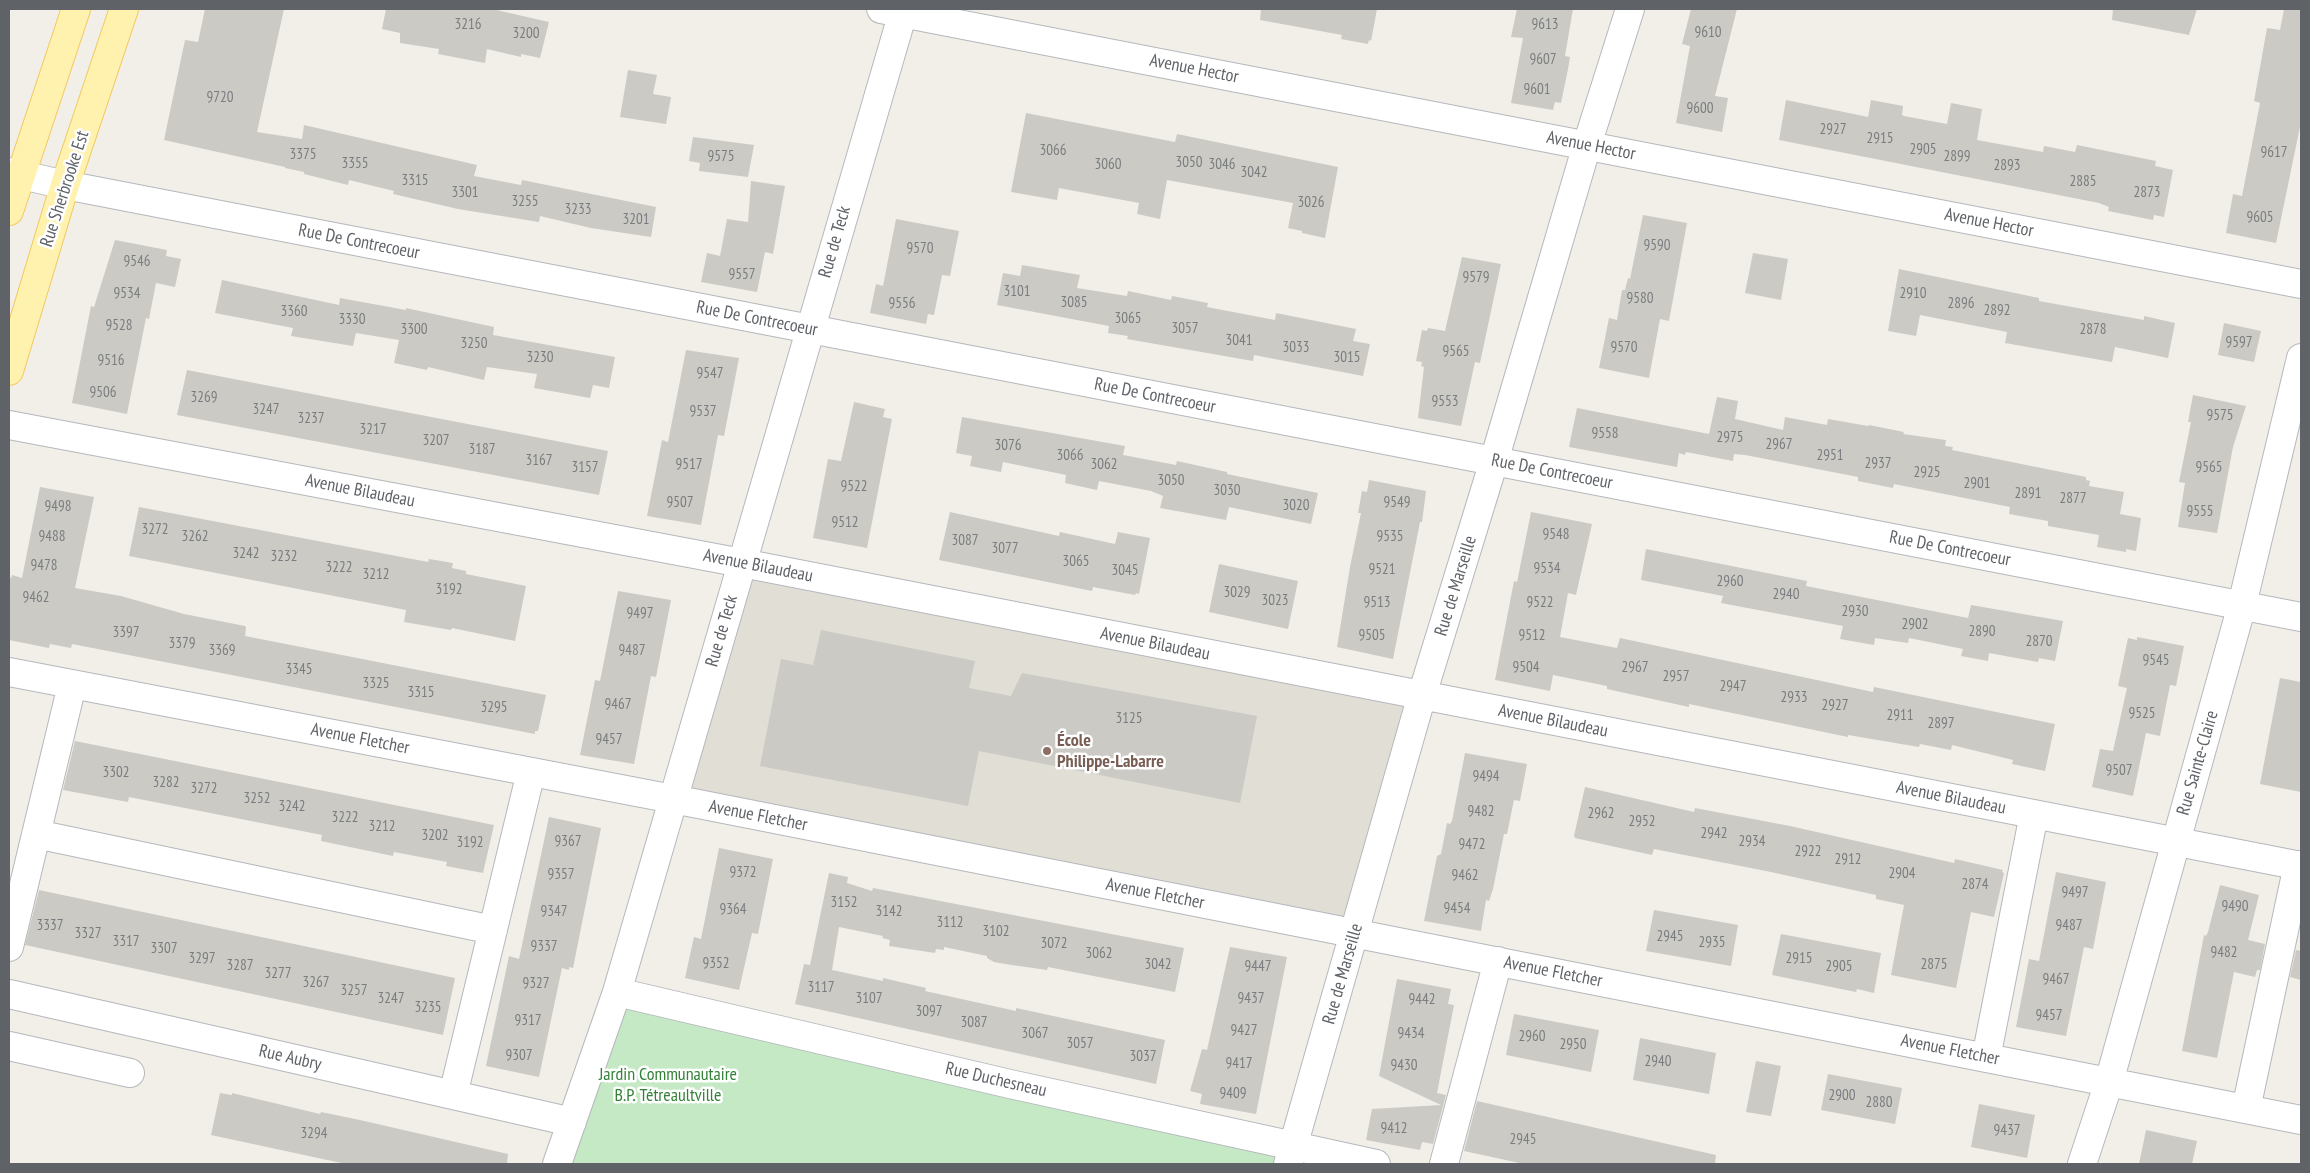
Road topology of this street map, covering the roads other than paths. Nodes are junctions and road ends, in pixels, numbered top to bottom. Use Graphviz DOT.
graph roads {
  1 [pos="76,9"];
  2 [pos="124,9"];
  3 [pos="1630,9"];
  4 [pos="896,10"];
  5 [pos="1587,145"];
  6 [pos="14,174"];
  7 [pos="65,186"];
  8 [pos="9,212"];
  9 [pos="2301,284"];
  10 [pos="810,329"];
  11 [pos="2301,358"];
  12 [pos="9,371"];
  13 [pos="9,425"];
  14 [pos="1494,461"];
  15 [pos="742,563"];
  16 [pos="2242,605"];
  17 [pos="2301,617"];
  18 [pos="9,672"];
  19 [pos="72,685"];
  20 [pos="1422,695"];
  21 [pos="531,772"];
  22 [pos="673,799"];
  23 [pos="2034,814"];
  24 [pos="36,834"];
  25 [pos="2175,842"];
  26 [pos="2300,866"];
  27 [pos="493,930"];
  28 [pos="1354,933"];
  29 [pos="9,947"];
  30 [pos="1498,961"];
  31 [pos="617,992"];
  32 [pos="9,994"];
  33 [pos="9,1046"];
  34 [pos="1986,1058"];
  35 [pos="130,1073"];
  36 [pos="2108,1082"];
  37 [pos="453,1095"];
  38 [pos="2246,1109"];
  39 [pos="2301,1120"];
  40 [pos="572,1122"];
  41 [pos="1290,1155"];
  42 [pos="557,1164"];
  43 [pos="1376,1164"];
  44 [pos="1444,1164"];
  45 [pos="2082,1164"];
  1 -- 6 [label="main road"];
  2 -- 7 [label="main road, Rue Sherbrooke Est"];
  3 -- 5 [label="street, Rue de Marseille"];
  4 -- 5 [label="street, Avenue Hector"];
  4 -- 10 [label="street, Rue de Teck"];
  5 -- 9 [label="street, Avenue Hector"];
  5 -- 14 [label="street, Rue de Marseille"];
  6 -- 7 [label="street, Rue De Contrecoeur"];
  6 -- 8 [label="main road"];
  7 -- 10 [label="street, Rue De Contrecoeur"];
  7 -- 12 [label="main road, Rue Sherbrooke Est"];
  10 -- 14 [label="street, Rue De Contrecoeur"];
  10 -- 15 [label="street, Rue de Teck"];
  11 -- 16 [label="street, Rue Sainte-Claire"];
  13 -- 15 [label="street, Avenue Bilaudeau"];
  14 -- 16 [label="street, Rue De Contrecoeur"];
  14 -- 20 [label="street, Rue de Marseille"];
  15 -- 20 [label="street, Avenue Bilaudeau"];
  15 -- 22 [label="street, Rue de Teck"];
  16 -- 17 [label="street, Rue De Contrecoeur"];
  16 -- 25 [label="street, Rue Sainte-Claire"];
  18 -- 19 [label="street, Avenue Fletcher"];
  19 -- 21 [label="street, Avenue Fletcher"];
  19 -- 24 [label="street"];
  20 -- 23 [label="street, Avenue Bilaudeau"];
  20 -- 28 [label="street, Rue de Marseille"];
  21 -- 22 [label="street, Avenue Fletcher"];
  21 -- 27 [label="street"];
  22 -- 28 [label="street, Avenue Fletcher"];
  22 -- 31 [label="street, Rue de Teck"];
  23 -- 25 [label="street, Avenue Bilaudeau"];
  23 -- 34 [label="street"];
  24 -- 27 [label="street"];
  24 -- 29 [label="street"];
  25 -- 26 [label="street, Avenue Bilaudeau"];
  25 -- 36 [label="street, Rue Sainte-Claire"];
  26 -- 38 [label="street"];
  27 -- 37 [label="street"];
  28 -- 30 [label="street, Avenue Fletcher"];
  28 -- 41 [label="street, Rue de Marseille"];
  30 -- 34 [label="street, Avenue Fletcher"];
  30 -- 44 [label="street"];
  31 -- 40 [label="street, Rue de Teck"];
  31 -- 41 [label="street, Rue Duchesneau"];
  32 -- 37 [label="street, Rue Aubry"];
  33 -- 35 [label="street"];
  34 -- 36 [label="street, Avenue Fletcher"];
  36 -- 38 [label="street, Avenue Fletcher"];
  36 -- 45 [label="street, Rue Sainte-Claire"];
  37 -- 40 [label="street, Rue Aubry"];
  38 -- 39 [label="street, Avenue Fletcher"];
  40 -- 42 [label="street, Rue de Teck"];
  41 -- 43 [label="street, Rue Duchesneau"];
}
